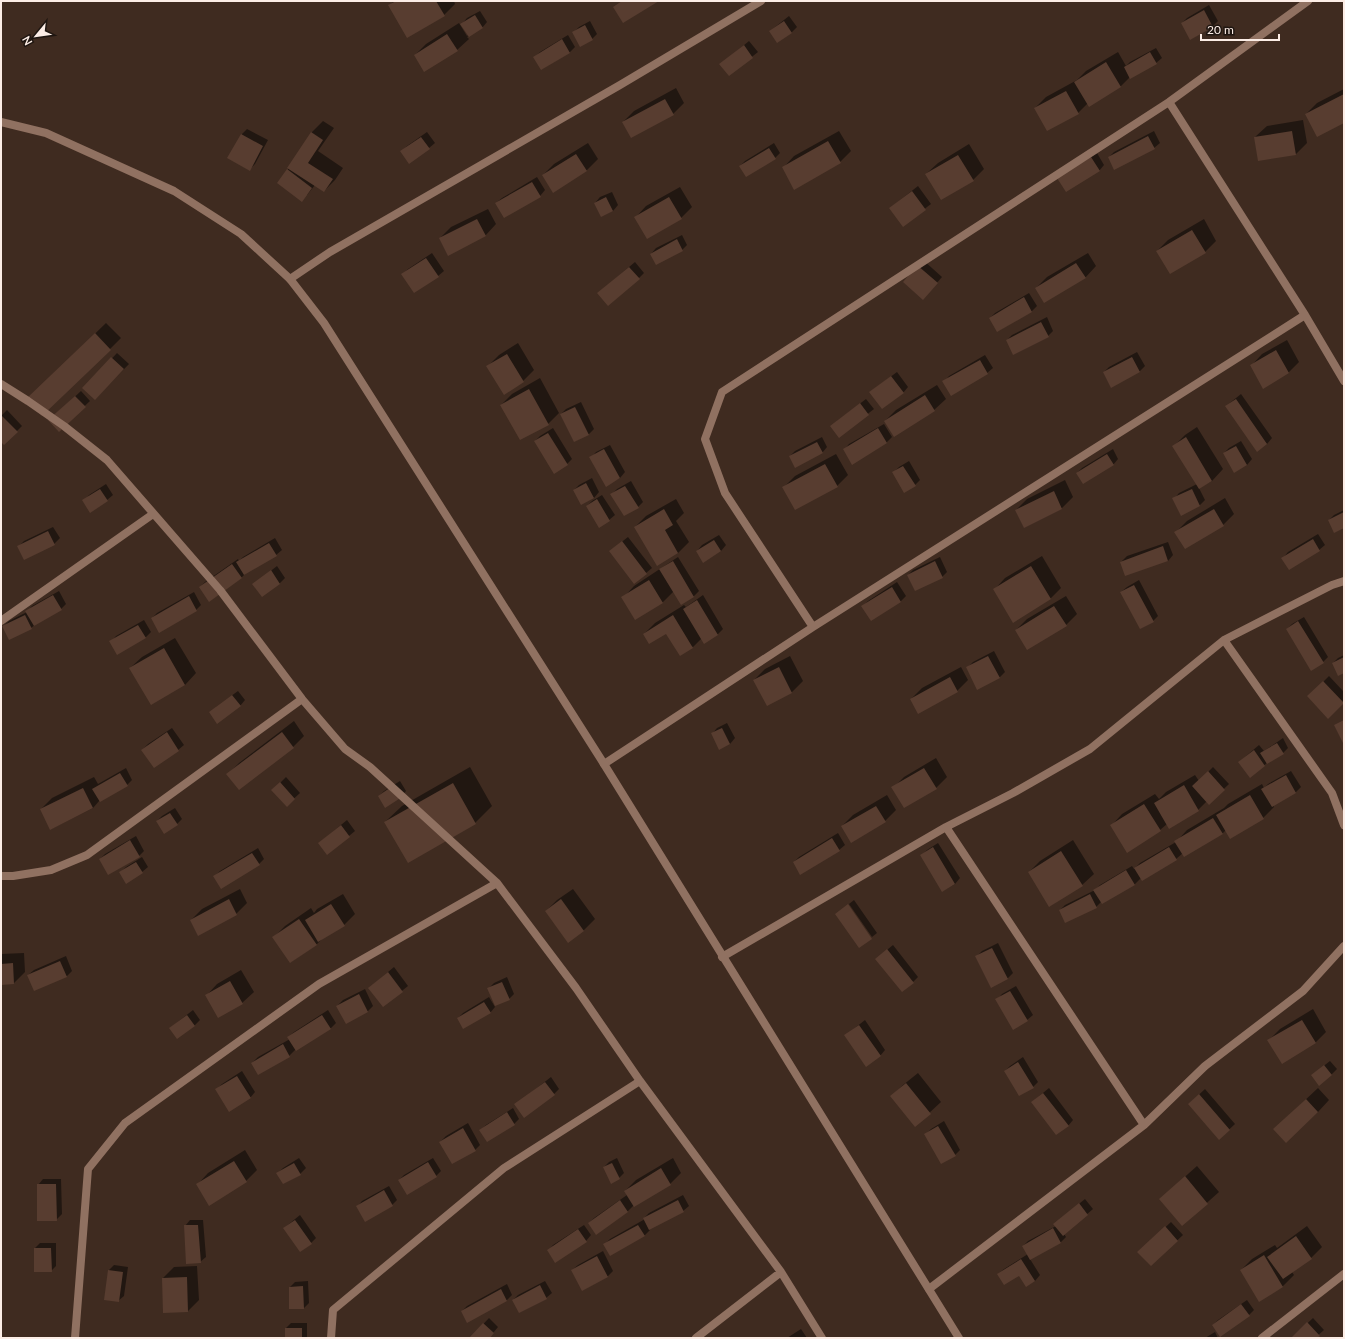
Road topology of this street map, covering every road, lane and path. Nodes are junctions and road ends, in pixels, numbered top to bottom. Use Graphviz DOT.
graph roads {
  1 [pos="761,1"];
  2 [pos="1308,1"];
  3 [pos="1169,102"];
  4 [pos="1,122"];
  5 [pos="290,279"];
  6 [pos="1305,315"];
  7 [pos="1344,381"];
  8 [pos="1,384"];
  9 [pos="153,514"];
  10 [pos="1344,581"];
  11 [pos="1,621"];
  12 [pos="813,627"];
  13 [pos="1224,640"];
  14 [pos="302,699"];
  15 [pos="604,764"];
  16 [pos="1344,825"];
  17 [pos="946,827"];
  18 [pos="1,876"];
  19 [pos="497,883"];
  20 [pos="1344,946"];
  21 [pos="722,957"];
  22 [pos="640,1081"];
  23 [pos="1144,1125"];
  24 [pos="781,1272"];
  25 [pos="1344,1274"];
  26 [pos="929,1289"];
  27 [pos="75,1338"];
  28 [pos="331,1338"];
  29 [pos="696,1338"];
  30 [pos="822,1338"];
  31 [pos="959,1338"];
  32 [pos="1262,1338"];
  1 -- 5 [label="street"];
  2 -- 3 [label="street"];
  3 -- 6 [label="street"];
  3 -- 12 [label="street"];
  4 -- 5 [label="street"];
  5 -- 15 [label="street"];
  6 -- 7 [label="street"];
  6 -- 12 [label="street"];
  8 -- 9 [label="street"];
  9 -- 11 [label="street"];
  9 -- 14 [label="street"];
  10 -- 13 [label="street"];
  12 -- 15 [label="street"];
  13 -- 16 [label="street"];
  13 -- 17 [label="street"];
  14 -- 18 [label="street"];
  14 -- 19 [label="street"];
  15 -- 21 [label="street"];
  17 -- 21 [label="street"];
  17 -- 23 [label="street"];
  19 -- 22 [label="street"];
  19 -- 27 [label="street"];
  20 -- 23 [label="street"];
  21 -- 26 [label="street"];
  22 -- 24 [label="street"];
  22 -- 28 [label="street"];
  23 -- 26 [label="street"];
  24 -- 29 [label="street"];
  24 -- 30 [label="street"];
  25 -- 32 [label="street"];
  26 -- 31 [label="street"];
}
